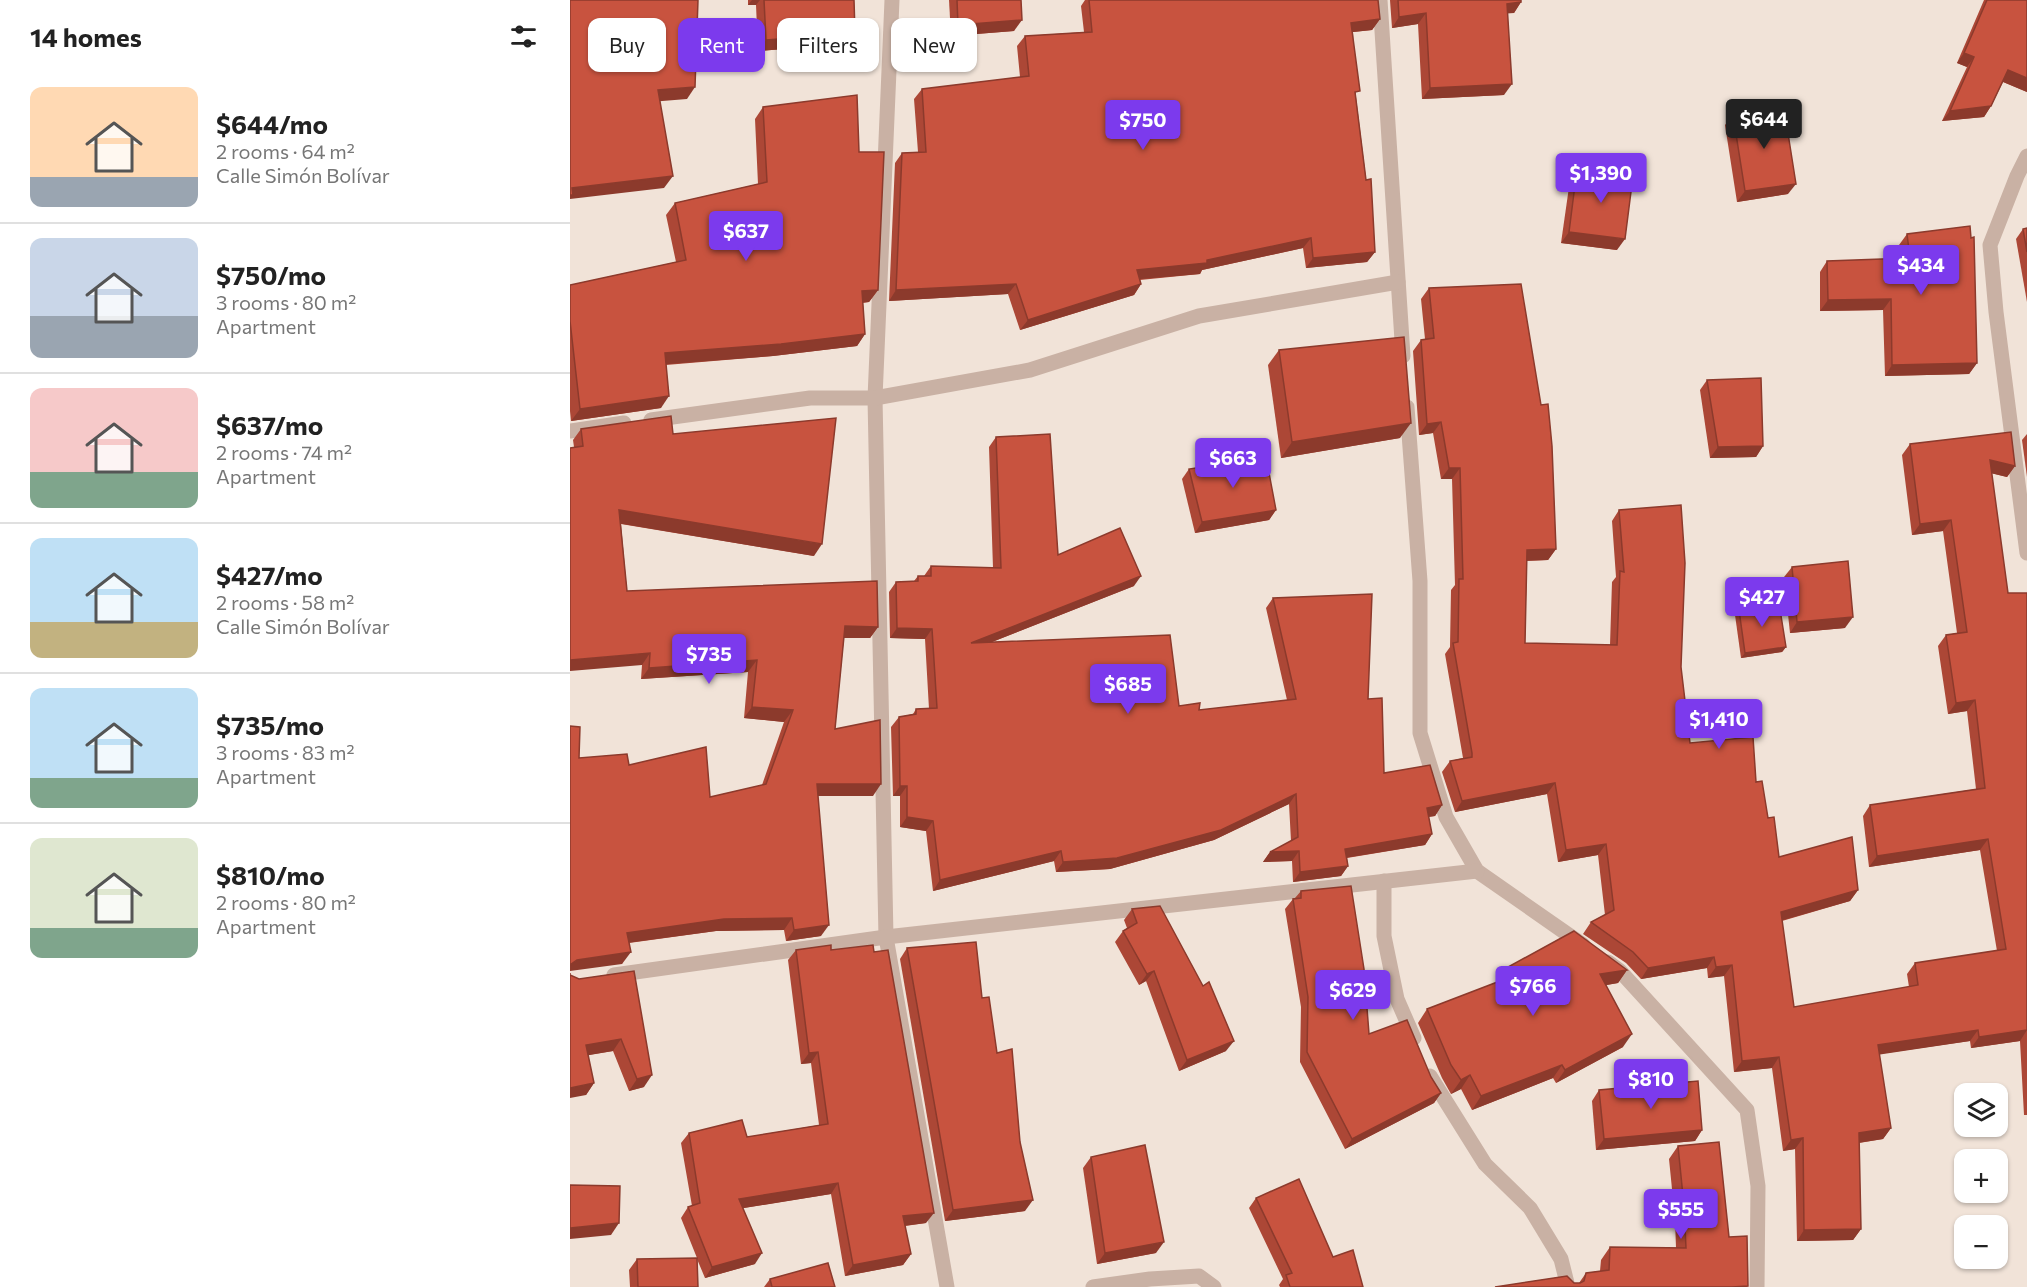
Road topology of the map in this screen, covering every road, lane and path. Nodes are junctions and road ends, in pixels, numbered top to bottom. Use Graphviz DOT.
graph roads {
  1 [pos="892,0"];
  2 [pos="1380,0"];
  3 [pos="2027,156"];
  4 [pos="1398,282"];
  5 [pos="1405,374"];
  6 [pos="1406,397"];
  7 [pos="875,398"];
  8 [pos="570,431"];
  9 [pos="2027,553"];
  10 [pos="1477,871"];
  11 [pos="1384,881"];
  12 [pos="886,937"];
  13 [pos="593,978"];
  14 [pos="947,1287"];
  15 [pos="1093,1287"];
  16 [pos="1214,1287"];
  17 [pos="1568,1287"];
  18 [pos="1757,1287"];
  1 -- 7 [label="street"];
  2 -- 4 [label="street"];
  3 -- 9 [label="street"];
  4 -- 5 [label="street"];
  4 -- 7 [label="street"];
  6 -- 10 [label="street"];
  7 -- 8 [label="street"];
  7 -- 12 [label="street"];
  10 -- 11 [label="street"];
  10 -- 18 [label="street"];
  11 -- 12 [label="street"];
  11 -- 17 [label="street"];
  12 -- 13 [label="street"];
  12 -- 14 [label="street"];
  15 -- 16 [label="street"];
}
